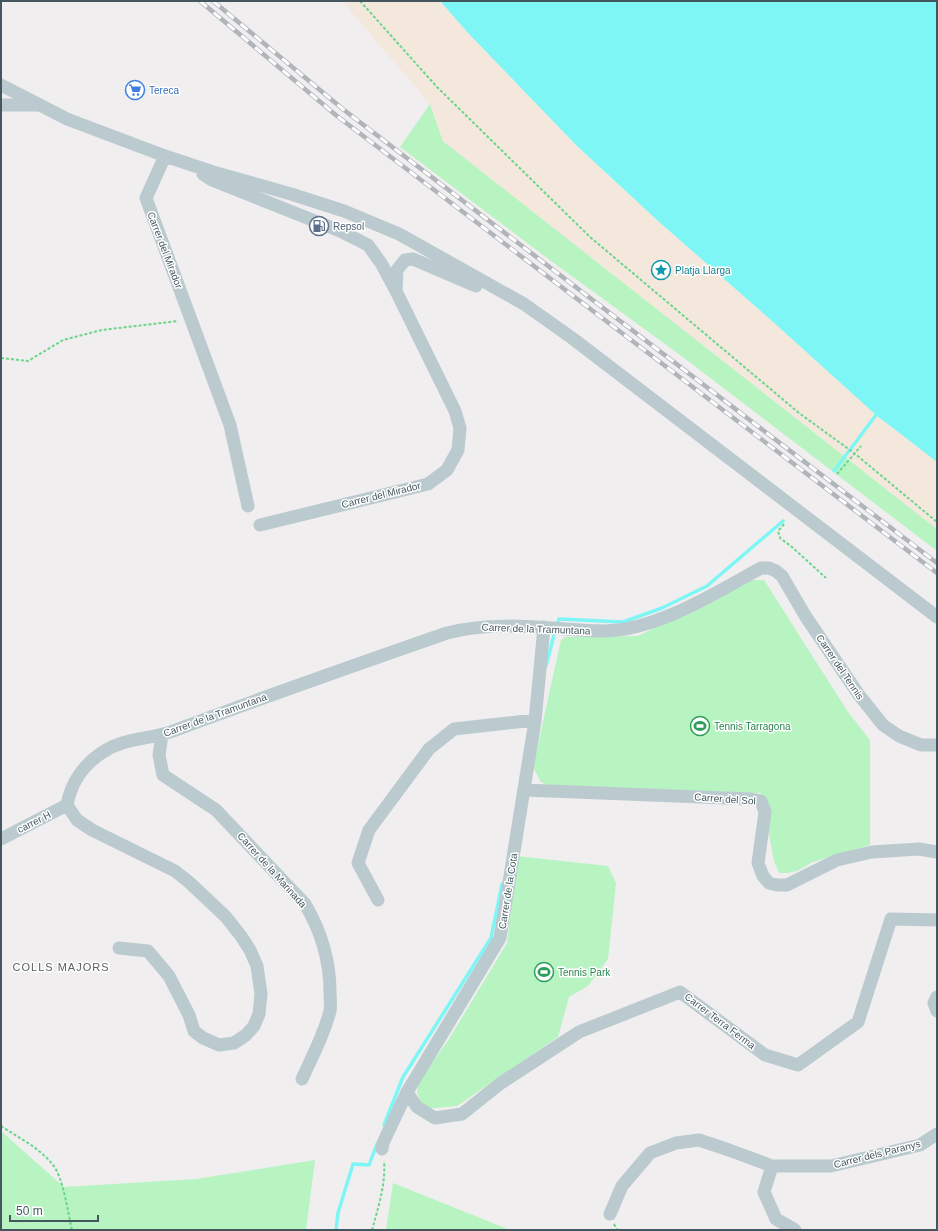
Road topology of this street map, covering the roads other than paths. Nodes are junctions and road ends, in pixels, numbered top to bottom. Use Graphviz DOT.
graph roads {
  1 [pos="1,85"];
  2 [pos="1,105"];
  3 [pos="39,105"];
  4 [pos="165,156"];
  5 [pos="192,165"];
  6 [pos="396,291"];
  7 [pos="512,297"];
  8 [pos="248,506"];
  9 [pos="260,525"];
  10 [pos="761,568"];
  11 [pos="937,616"];
  12 [pos="547,627"];
  13 [pos="535,720"];
  14 [pos="162,735"];
  15 [pos="937,745"];
  16 [pos="525,783"];
  17 [pos="67,805"];
  18 [pos="1,839"];
  19 [pos="937,852"];
  20 [pos="378,900"];
  21 [pos="937,920"];
  22 [pos="119,948"];
  23 [pos="937,997"];
  24 [pos="937,1011"];
  25 [pos="302,1079"];
  26 [pos="407,1092"];
  27 [pos="937,1134"];
  28 [pos="382,1146"];
  29 [pos="772,1166"];
  30 [pos="610,1214"];
  31 [pos="794,1230"];
  1 -- 3 [label="street"];
  2 -- 3 [label="street"];
  3 -- 4 [label="street"];
  4 -- 5 [label="street"];
  4 -- 8 [label="street, Carrer del Mirador"];
  5 -- 6 [label="street, Carrer del Mirador"];
  5 -- 7 [label="street"];
  6 -- 7 [label="street, Carrer del Mirador"];
  6 -- 9 [label="street, Carrer del Mirador"];
  7 -- 11 [label="street"];
  10 -- 12 [label="street, Carrer de la Tramuntana"];
  10 -- 15 [label="street, Carrer del Tennis"];
  12 -- 13 [label="street, Carrer de la Cota"];
  12 -- 14 [label="street, Carrer de la Tramuntana"];
  13 -- 16 [label="street, Carrer de la Cota"];
  13 -- 20 [label="street"];
  14 -- 17 [label="street, Carrer de la Tramuntana"];
  14 -- 25 [label="street, Carrer de la Marinada"];
  16 -- 19 [label="street, Carrer del Sol"];
  16 -- 26 [label="street, Carrer de la Cota"];
  17 -- 18 [label="street, carrer H"];
  17 -- 22 [label="street"];
  21 -- 26 [label="street, Carrer Terra Ferma"];
  23 -- 24 [label="street"];
  26 -- 28 [label="street, Carrer de la Cota"];
  27 -- 29 [label="street, Carrer dels Paranys"];
  29 -- 30 [label="street"];
  29 -- 31 [label="street"];
}
